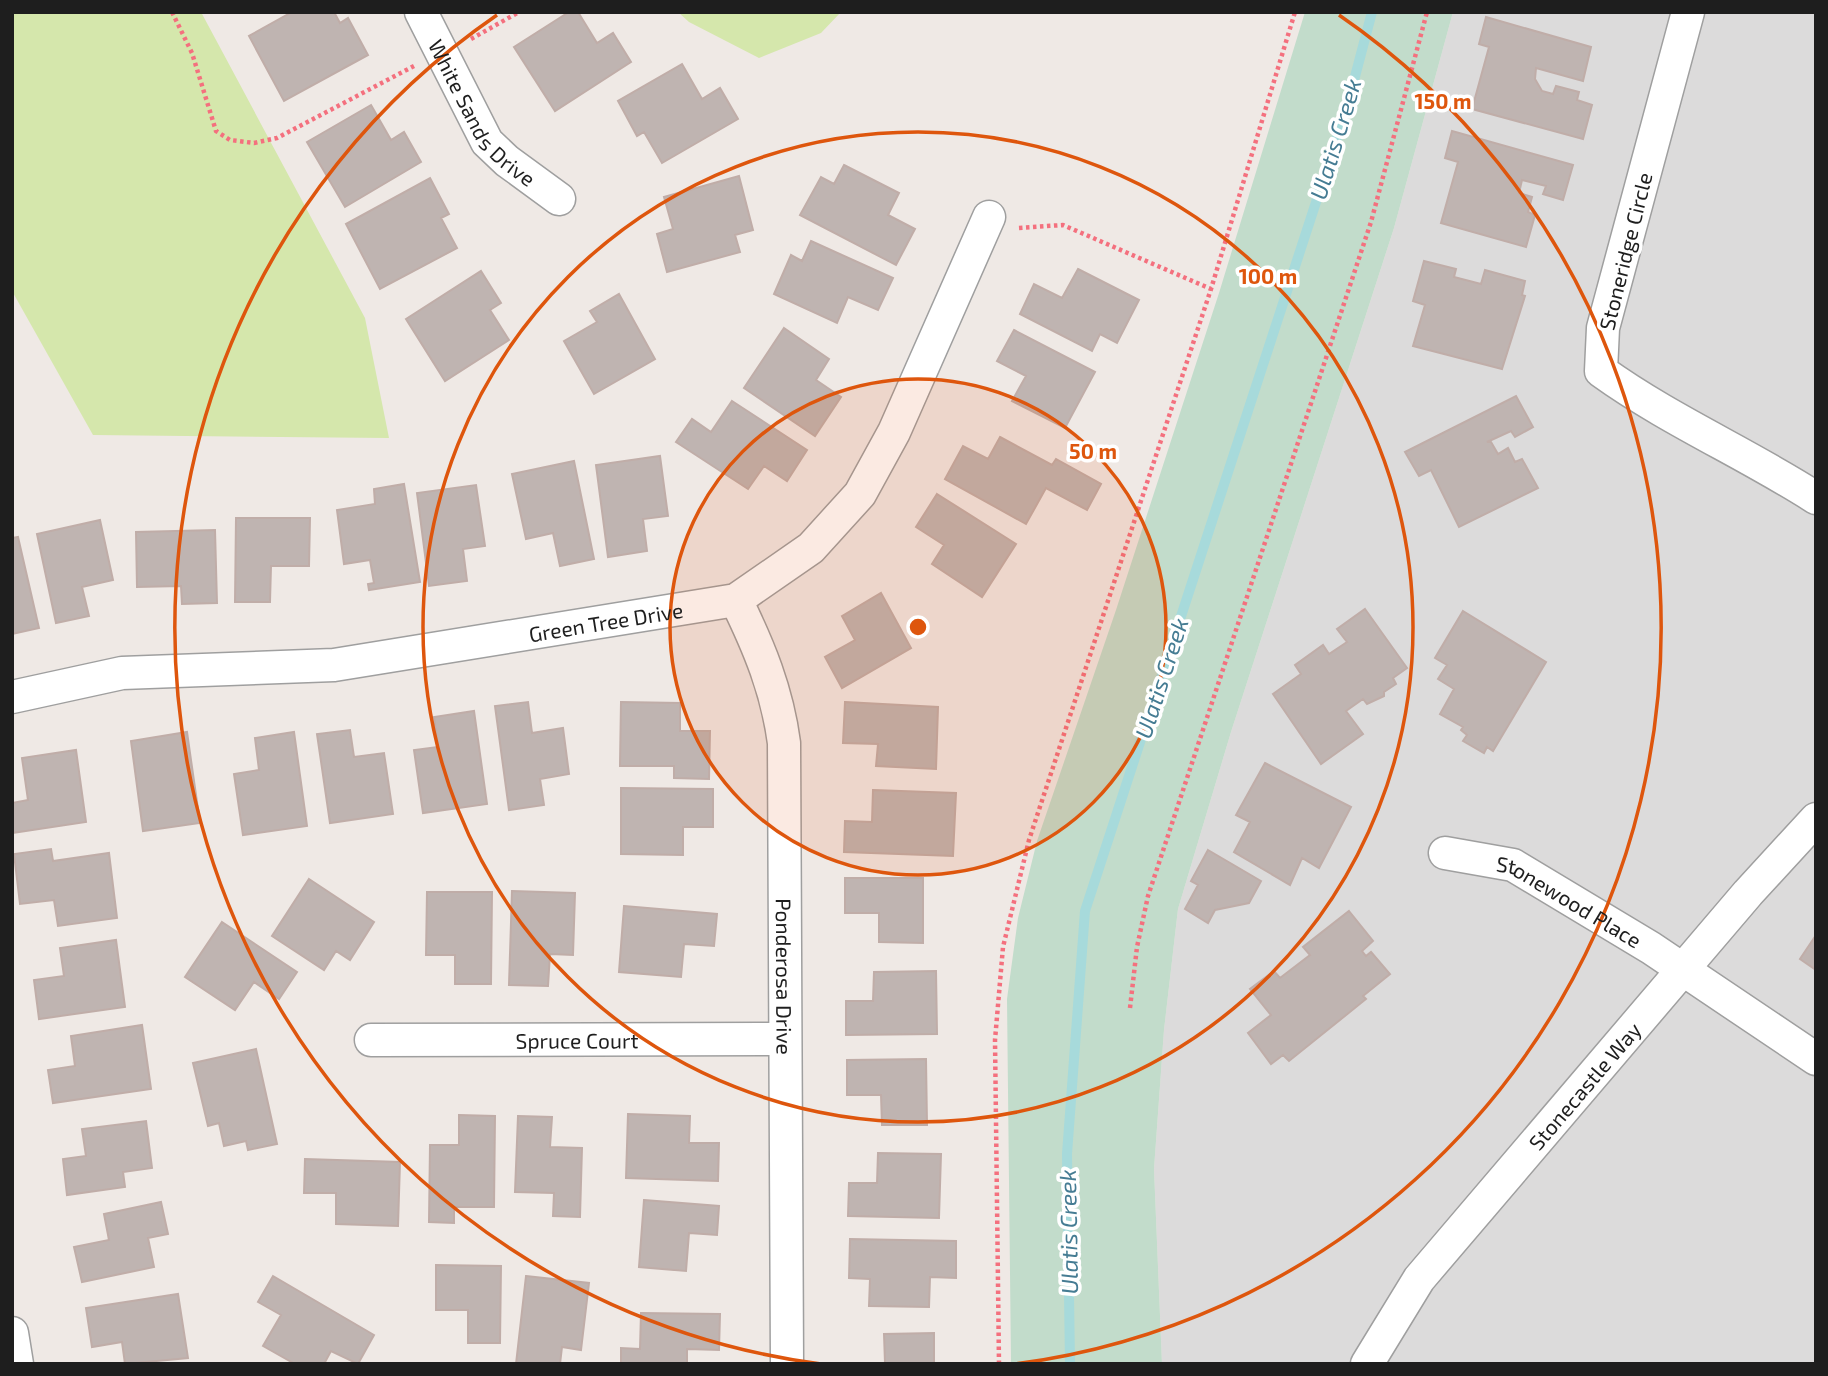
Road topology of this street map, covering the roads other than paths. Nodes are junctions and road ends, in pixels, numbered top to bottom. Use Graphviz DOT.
graph roads {
  1 [pos="421,12"];
  2 [pos="1688,12"];
  3 [pos="559,199"];
  4 [pos="989,217"];
  5 [pos="1816,498"];
  6 [pos="736,600"];
  7 [pos="12,697"];
  8 [pos="1816,819"];
  9 [pos="1444,853"];
  10 [pos="1685,971"];
  11 [pos="783,1040"];
  12 [pos="371,1041"];
  13 [pos="1816,1059"];
  14 [pos="12,1332"];
  15 [pos="17,1364"];
  16 [pos="787,1364"];
  17 [pos="1367,1364"];
  1 -- 3 [label="street, White Sands Drive"];
  2 -- 5 [label="street, Stoneridge Circle"];
  4 -- 6 [label="street, Green Tree Drive"];
  6 -- 7 [label="street, Green Tree Drive"];
  6 -- 11 [label="street, Ponderosa Drive"];
  8 -- 10 [label="street, Stonecastle Way"];
  9 -- 10 [label="street, Stonewood Place"];
  10 -- 13 [label="street, Stonewood Place"];
  10 -- 17 [label="street, Stonecastle Way"];
  11 -- 12 [label="street, Spruce Court"];
  11 -- 16 [label="street, Ponderosa Drive"];
  14 -- 15 [label="street"];
}
